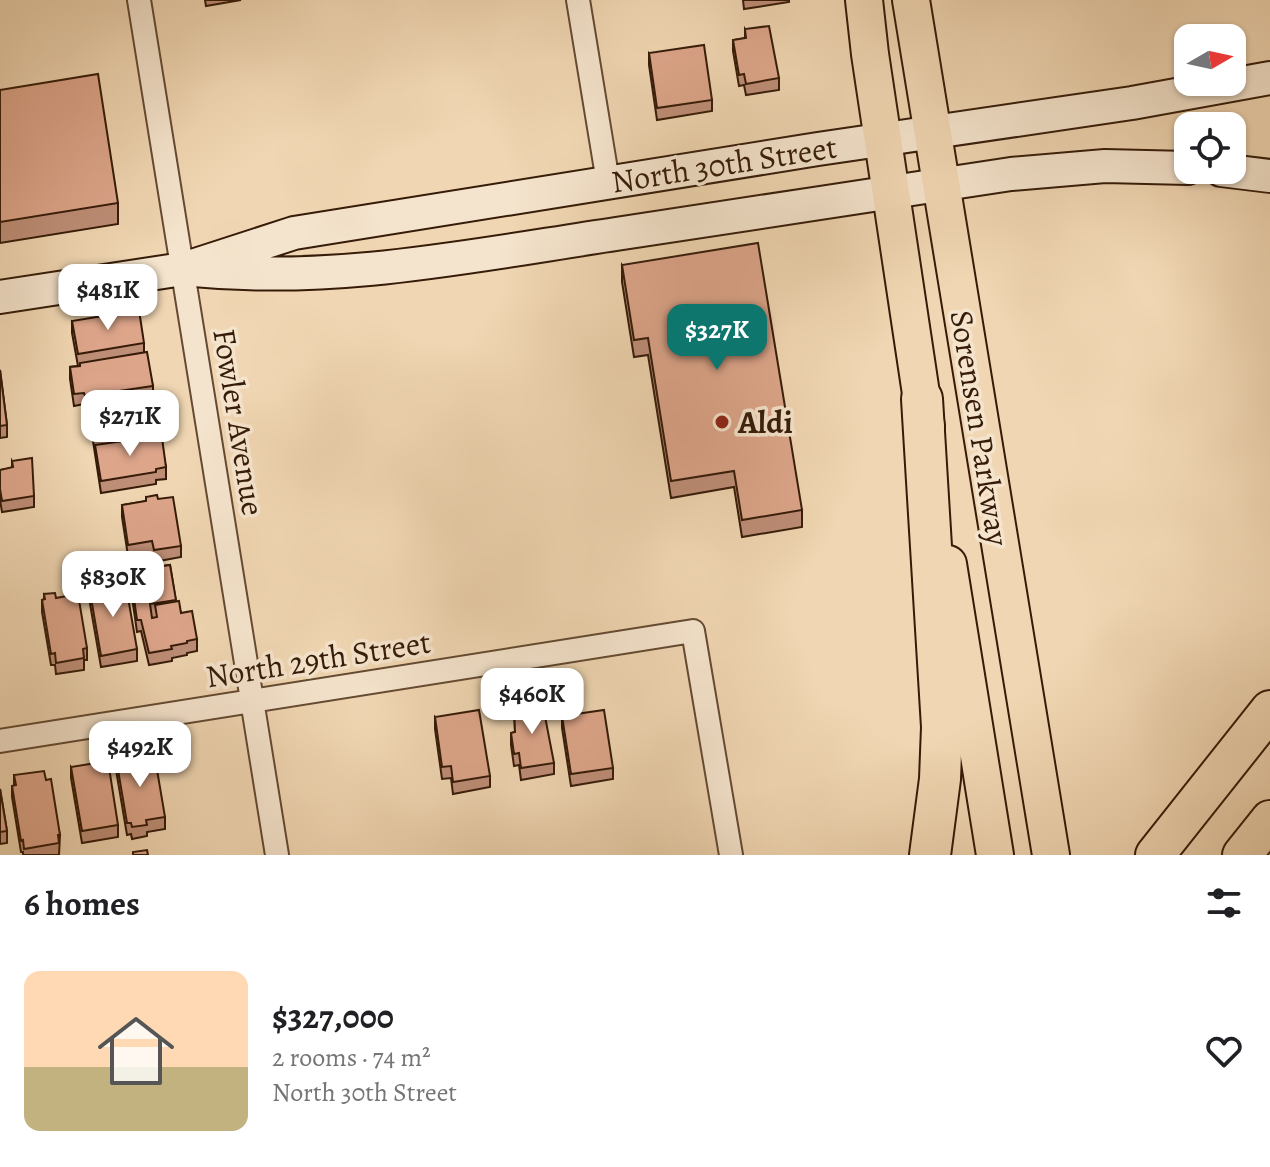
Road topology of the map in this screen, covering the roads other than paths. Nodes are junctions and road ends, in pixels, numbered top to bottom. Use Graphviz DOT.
graph roads {
  1 [pos="139,0"];
  2 [pos="578,0"];
  3 [pos="864,0"];
  4 [pos="911,0"];
  5 [pos="1270,78"];
  6 [pos="931,132"];
  7 [pos="883,139"];
  8 [pos="1174,168"];
  9 [pos="1246,173"];
  10 [pos="1270,176"];
  11 [pos="608,182"];
  12 [pos="940,186"];
  13 [pos="890,193"];
  14 [pos="183,269"];
  15 [pos="0,297"];
  16 [pos="922,399"];
  17 [pos="252,702"];
  18 [pos="1270,710"];
  19 [pos="0,741"];
  20 [pos="1270,820"];
  21 [pos="277,855"];
  22 [pos="731,855"];
  23 [pos="930,855"];
  24 [pos="995,855"];
  25 [pos="1051,855"];
  26 [pos="1155,855"];
  27 [pos="1242,855"];
  1 -- 14 [label="street, Fowler Avenue"];
  2 -- 11 [label="street"];
  3 -- 7 [label="main road, Sorensen Parkway"];
  4 -- 6 [label="main road, Sorensen Parkway"];
  5 -- 6 [label="main road, North 30th Street"];
  6 -- 7 [label="main road, North 30th Street"];
  6 -- 12 [label="main road, Sorensen Parkway"];
  7 -- 11 [label="main road, North 30th Street"];
  7 -- 13 [label="main road, Sorensen Parkway"];
  8 -- 12 [label="main road, North 30th Street"];
  9 -- 10 [label="main road"];
  11 -- 14 [label="main road, North 30th Street"];
  12 -- 13 [label="main road, North 30th Street"];
  12 -- 25 [label="main road, Sorensen Parkway"];
  13 -- 14 [label="main road, North 30th Street"];
  13 -- 16 [label="main road, Sorensen Parkway"];
  14 -- 15 [label="main road, North 30th Street"];
  14 -- 17 [label="street, Fowler Avenue"];
  16 -- 23 [label="highway"];
  16 -- 24 [label="main road, Sorensen Parkway"];
  17 -- 19 [label="street, North 29th Street"];
  17 -- 21 [label="street, Fowler Avenue"];
  17 -- 22 [label="street, North 29th Street"];
  18 -- 26 [label="highway"];
  20 -- 27 [label="highway"];
}
